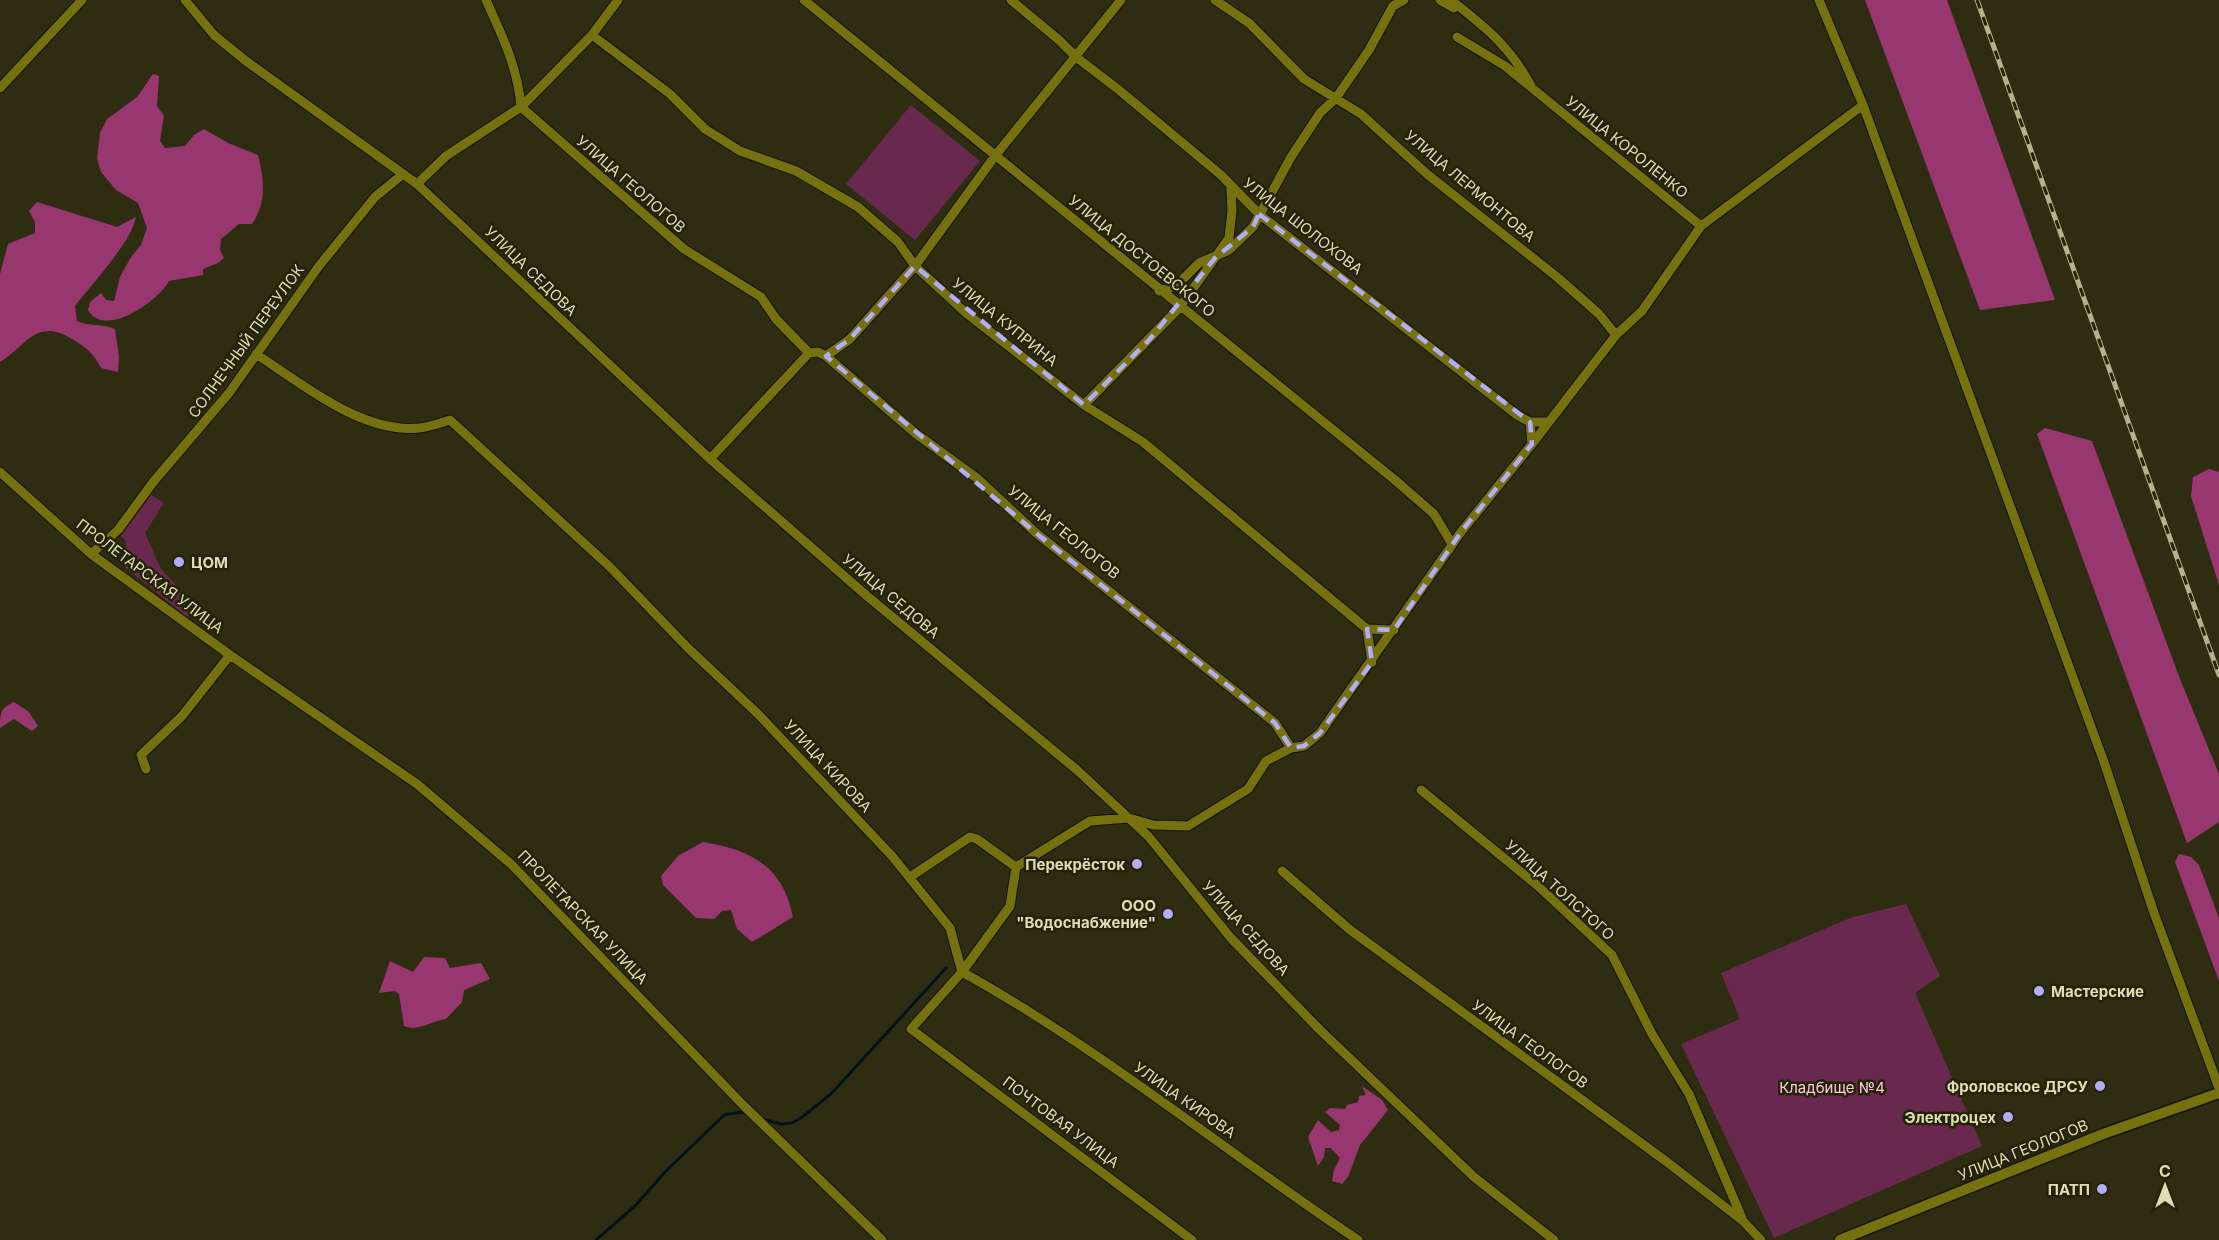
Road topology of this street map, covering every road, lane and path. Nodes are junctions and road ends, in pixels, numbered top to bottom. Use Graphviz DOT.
graph roads {
  1 [pos="82,0"];
  2 [pos="185,0"];
  3 [pos="486,0"];
  4 [pos="618,0"];
  5 [pos="804,0"];
  6 [pos="1011,0"];
  7 [pos="1121,0"];
  8 [pos="1215,0"];
  9 [pos="1404,0"];
  10 [pos="1440,0"];
  11 [pos="1451,0"];
  12 [pos="1819,0"];
  13 [pos="1474,20"];
  14 [pos="592,35"];
  15 [pos="1457,37"];
  16 [pos="1076,57"];
  17 [pos="0,88"];
  18 [pos="1533,91"];
  19 [pos="1336,98"];
  20 [pos="1863,105"];
  21 [pos="521,106"];
  22 [pos="995,156"];
  23 [pos="403,174"];
  24 [pos="417,184"];
  25 [pos="1231,188"];
  26 [pos="1259,214"];
  27 [pos="1701,226"];
  28 [pos="1215,258"];
  29 [pos="915,266"];
  30 [pos="1159,291"];
  31 [pos="1180,307"];
  32 [pos="1616,335"];
  33 [pos="809,353"];
  34 [pos="256,354"];
  35 [pos="826,356"];
  36 [pos="1084,405"];
  37 [pos="1530,422"];
  38 [pos="1548,422"];
  39 [pos="1532,444"];
  40 [pos="710,459"];
  41 [pos="0,472"];
  42 [pos="1452,544"];
  43 [pos="92,554"];
  44 [pos="1367,629"];
  45 [pos="1394,630"];
  46 [pos="230,654"];
  47 [pos="1372,662"];
  48 [pos="1291,748"];
  49 [pos="146,769"];
  50 [pos="1421,790"];
  51 [pos="1129,818"];
  52 [pos="1154,825"];
  53 [pos="1149,837"];
  54 [pos="1016,867"];
  55 [pos="1282,871"];
  56 [pos="910,877"];
  57 [pos="962,972"];
  58 [pos="2219,1088"];
  59 [pos="2219,1093"];
  60 [pos="1743,1221"];
  61 [pos="882,1240"];
  62 [pos="1192,1240"];
  63 [pos="1358,1240"];
  64 [pos="1554,1240"];
  65 [pos="1761,1240"];
  66 [pos="1840,1240"];
  1 -- 17 [label="street"];
  2 -- 23 [label="street, УЛИЦА СЕДОВА"];
  3 -- 21 [label="street"];
  4 -- 14 [label="street"];
  5 -- 22 [label="street, УЛИЦА ДОСТОЕВСКОГО"];
  6 -- 16 [label="street, УЛИЦА ШОЛОХОВА"];
  7 -- 16 [label="street"];
  8 -- 19 [label="street, УЛИЦА ЛЕРМОНТОВА"];
  9 -- 19 [label="street"];
  10 -- 13 [label="street"];
  11 -- 13 [label="street, УЛИЦА КОРОЛЕНКО"];
  12 -- 20 [label="street"];
  13 -- 18 [label="street, УЛИЦА КОРОЛЕНКО"];
  14 -- 21 [label="street"];
  14 -- 29 [label="street, УЛИЦА КУПРИНА"];
  15 -- 18 [label="street, УЛИЦА КОРОЛЕНКО"];
  16 -- 22 [label="street"];
  16 -- 25 [label="street, УЛИЦА ШОЛОХОВА"];
  18 -- 27 [label="street, УЛИЦА КОРОЛЕНКО"];
  19 -- 26 [label="street"];
  19 -- 32 [label="street, УЛИЦА ЛЕРМОНТОВА"];
  20 -- 27 [label="street"];
  20 -- 58 [label="street"];
  21 -- 24 [label="street"];
  21 -- 33 [label="street, УЛИЦА ГЕОЛОГОВ"];
  22 -- 29 [label="street"];
  22 -- 30 [label="street, УЛИЦА ДОСТОЕВСКОГО"];
  23 -- 24 [label="street, УЛИЦА СЕДОВА"];
  23 -- 34 [label="street, СОЛНЕЧНЫЙ ПЕРЕУЛОК"];
  24 -- 40 [label="street, УЛИЦА СЕДОВА"];
  25 -- 26 [label="street, УЛИЦА ШОЛОХОВА"];
  25 -- 28 [label="street"];
  26 -- 28 [label="street"];
  26 -- 37 [label="street, УЛИЦА ШОЛОХОВА"];
  27 -- 32 [label="street"];
  28 -- 30 [label="street"];
  28 -- 31 [label="street"];
  29 -- 35 [label="street"];
  29 -- 36 [label="street, УЛИЦА КУПРИНА"];
  30 -- 31 [label="street, УЛИЦА ДОСТОЕВСКОГО"];
  31 -- 36 [label="street"];
  31 -- 42 [label="street, УЛИЦА ДОСТОЕВСКОГО"];
  32 -- 38 [label="street"];
  33 -- 35 [label="street"];
  33 -- 40 [label="street"];
  34 -- 43 [label="street, СОЛНЕЧНЫЙ ПЕРЕУЛОК"];
  34 -- 56 [label="street, УЛИЦА КИРОВА"];
  35 -- 48 [label="street, УЛИЦА ГЕОЛОГОВ"];
  36 -- 44 [label="street, УЛИЦА КУПРИНА"];
  37 -- 38 [label="street"];
  37 -- 39 [label="street"];
  38 -- 39 [label="street"];
  39 -- 42 [label="street"];
  40 -- 51 [label="street, УЛИЦА СЕДОВА"];
  41 -- 43 [label="street, ПРОЛЕТАРСКАЯ УЛИЦА"];
  42 -- 45 [label="street"];
  43 -- 46 [label="street, ПРОЛЕТАРСКАЯ УЛИЦА"];
  44 -- 45 [label="street"];
  44 -- 47 [label="street"];
  45 -- 47 [label="street"];
  46 -- 49 [label="street, ПРОЛЕТАРСКАЯ УЛИЦА"];
  46 -- 61 [label="street, ПРОЛЕТАРСКАЯ УЛИЦА"];
  47 -- 48 [label="street"];
  48 -- 52 [label="street"];
  50 -- 60 [label="street, УЛИЦА ТОЛСТОГО"];
  51 -- 52 [label="street"];
  51 -- 53 [label="street, УЛИЦА СЕДОВА"];
  51 -- 54 [label="street"];
  52 -- 53 [label="street"];
  53 -- 64 [label="street, УЛИЦА СЕДОВА"];
  54 -- 56 [label="street"];
  54 -- 57 [label="street"];
  55 -- 60 [label="street, УЛИЦА ГЕОЛОГОВ"];
  56 -- 57 [label="street, УЛИЦА КИРОВА"];
  57 -- 62 [label="street, ПОЧТОВАЯ УЛИЦА"];
  57 -- 63 [label="street, УЛИЦА КИРОВА"];
  59 -- 66 [label="street, УЛИЦА ГЕОЛОГОВ"];
  60 -- 65 [label="street, УЛИЦА ГЕОЛОГОВ"];
}
